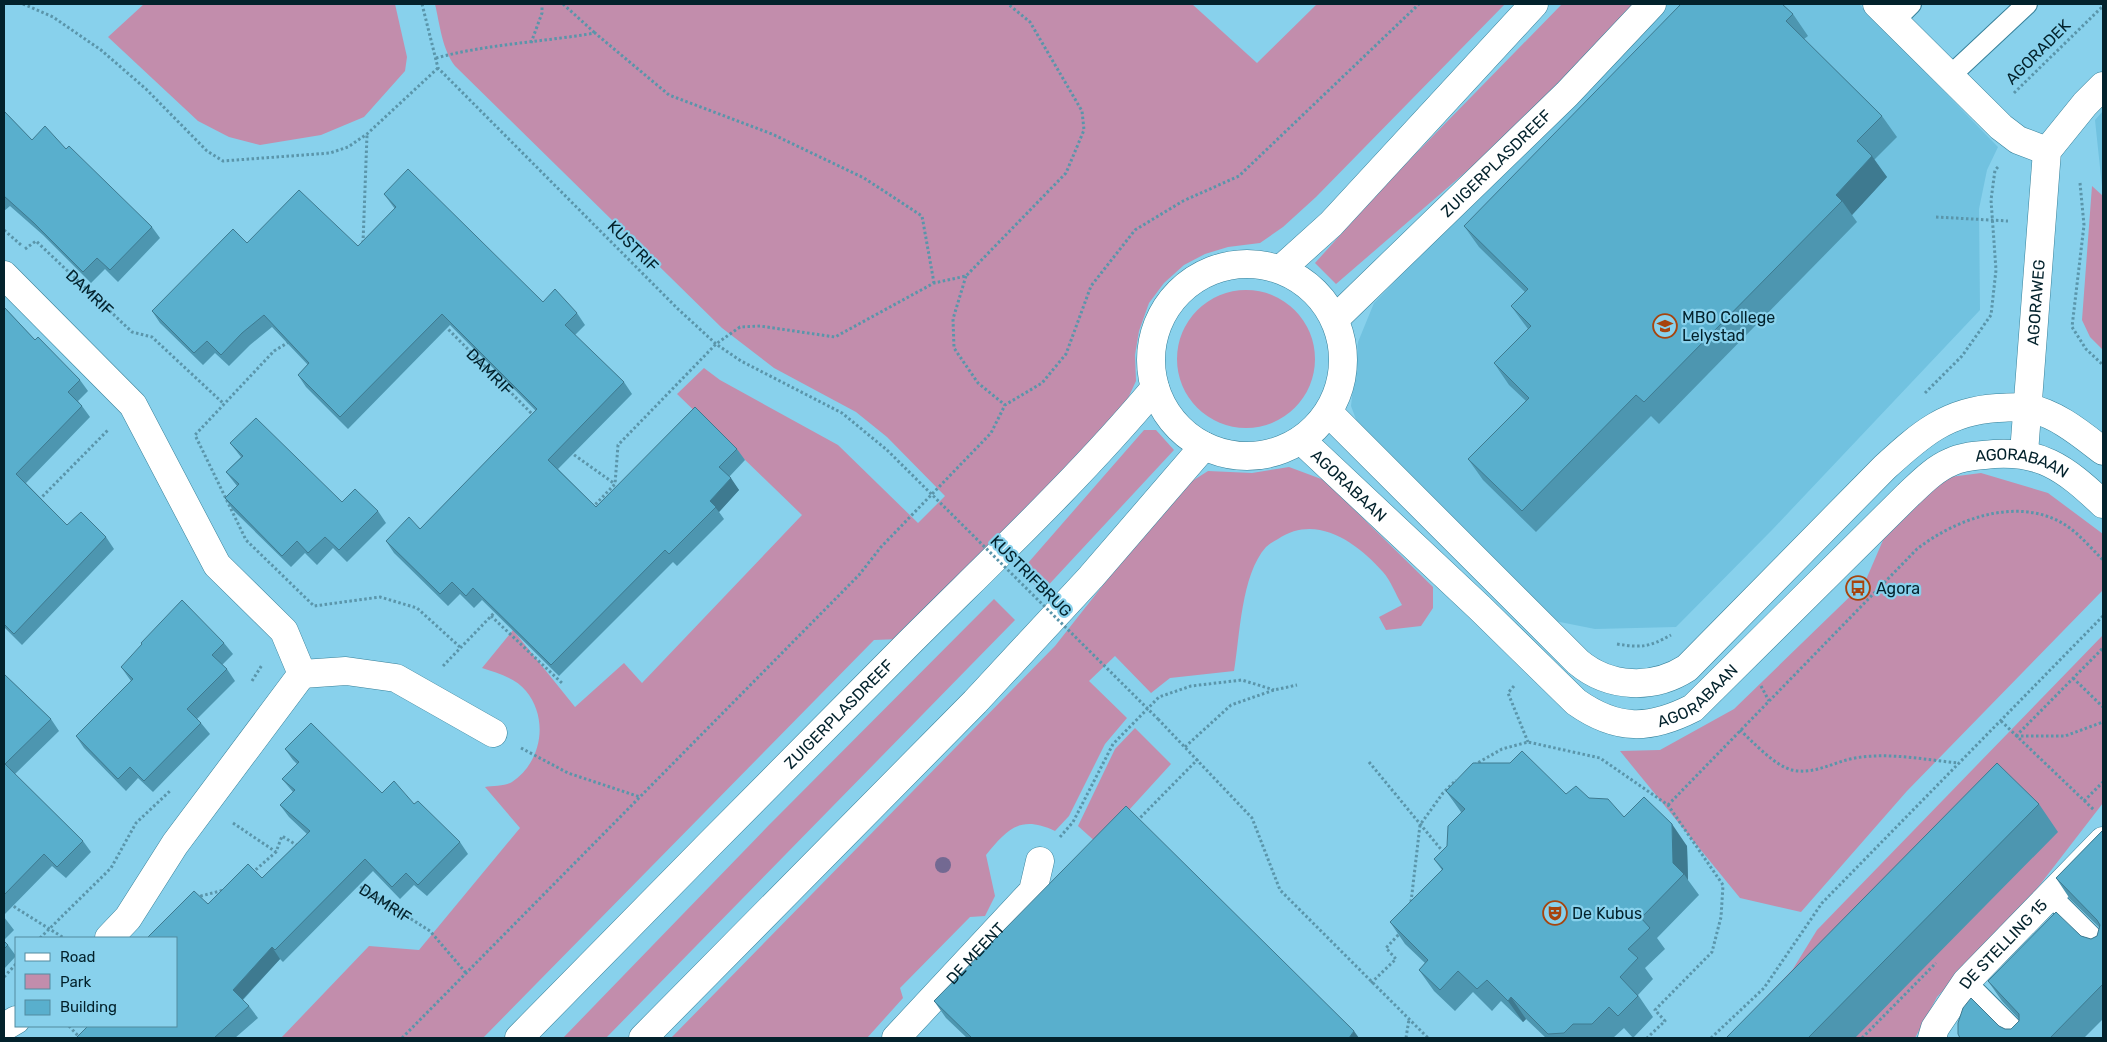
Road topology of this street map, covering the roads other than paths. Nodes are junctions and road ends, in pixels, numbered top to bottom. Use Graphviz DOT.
graph roads {
  1 [pos="1534,4"];
  2 [pos="1652,4"];
  3 [pos="2027,4"];
  4 [pos="1894,9"];
  5 [pos="1950,76"];
  6 [pos="2103,86"];
  7 [pos="2047,151"];
  8 [pos="1281,269"];
  9 [pos="4,274"];
  10 [pos="1335,319"];
  11 [pos="1155,388"];
  12 [pos="2027,408"];
  13 [pos="1329,413"];
  14 [pos="1301,440"];
  15 [pos="1204,446"];
  16 [pos="2103,451"];
  17 [pos="2024,454"];
  18 [pos="2103,504"];
  19 [pos="302,674"];
  20 [pos="493,733"];
  21 [pos="2094,850"];
  22 [pos="1040,861"];
  23 [pos="2050,895"];
  24 [pos="110,937"];
  25 [pos="2103,948"];
  26 [pos="1966,982"];
  27 [pos="15,1021"];
  28 [pos="4,1027"];
  29 [pos="519,1038"];
  30 [pos="643,1038"];
  31 [pos="896,1038"];
  32 [pos="1932,1038"];
  33 [pos="2022,1038"];
  1 -- 8 [label="street"];
  2 -- 10 [label="street, ZUIGERPLASDREEF"];
  3 -- 5 [label="lane"];
  4 -- 5 [label="street"];
  5 -- 7 [label="street"];
  6 -- 7 [label="street"];
  7 -- 12 [label="street, AGORAWEG"];
  8 -- 10 [label="street"];
  8 -- 11 [label="street"];
  9 -- 19 [label="street"];
  10 -- 13 [label="street"];
  11 -- 15 [label="street"];
  11 -- 29 [label="street, ZUIGERPLASDREEF"];
  12 -- 13 [label="street, AGORABAAN"];
  12 -- 16 [label="street, AGORABAAN"];
  12 -- 17 [label="street, AGORAWEG"];
  13 -- 14 [label="street"];
  14 -- 15 [label="street"];
  14 -- 17 [label="street, AGORABAAN"];
  15 -- 30 [label="street"];
  17 -- 18 [label="street, AGORABAAN"];
  19 -- 20 [label="street"];
  19 -- 24 [label="street"];
  21 -- 23 [label="street, DE STELLING 15"];
  22 -- 31 [label="street, DE MEENT"];
  23 -- 25 [label="lane"];
  23 -- 26 [label="street, DE STELLING 15"];
  26 -- 32 [label="street, DE STELLING 15"];
  26 -- 33 [label="lane"];
  27 -- 28 [label="street"];
}
